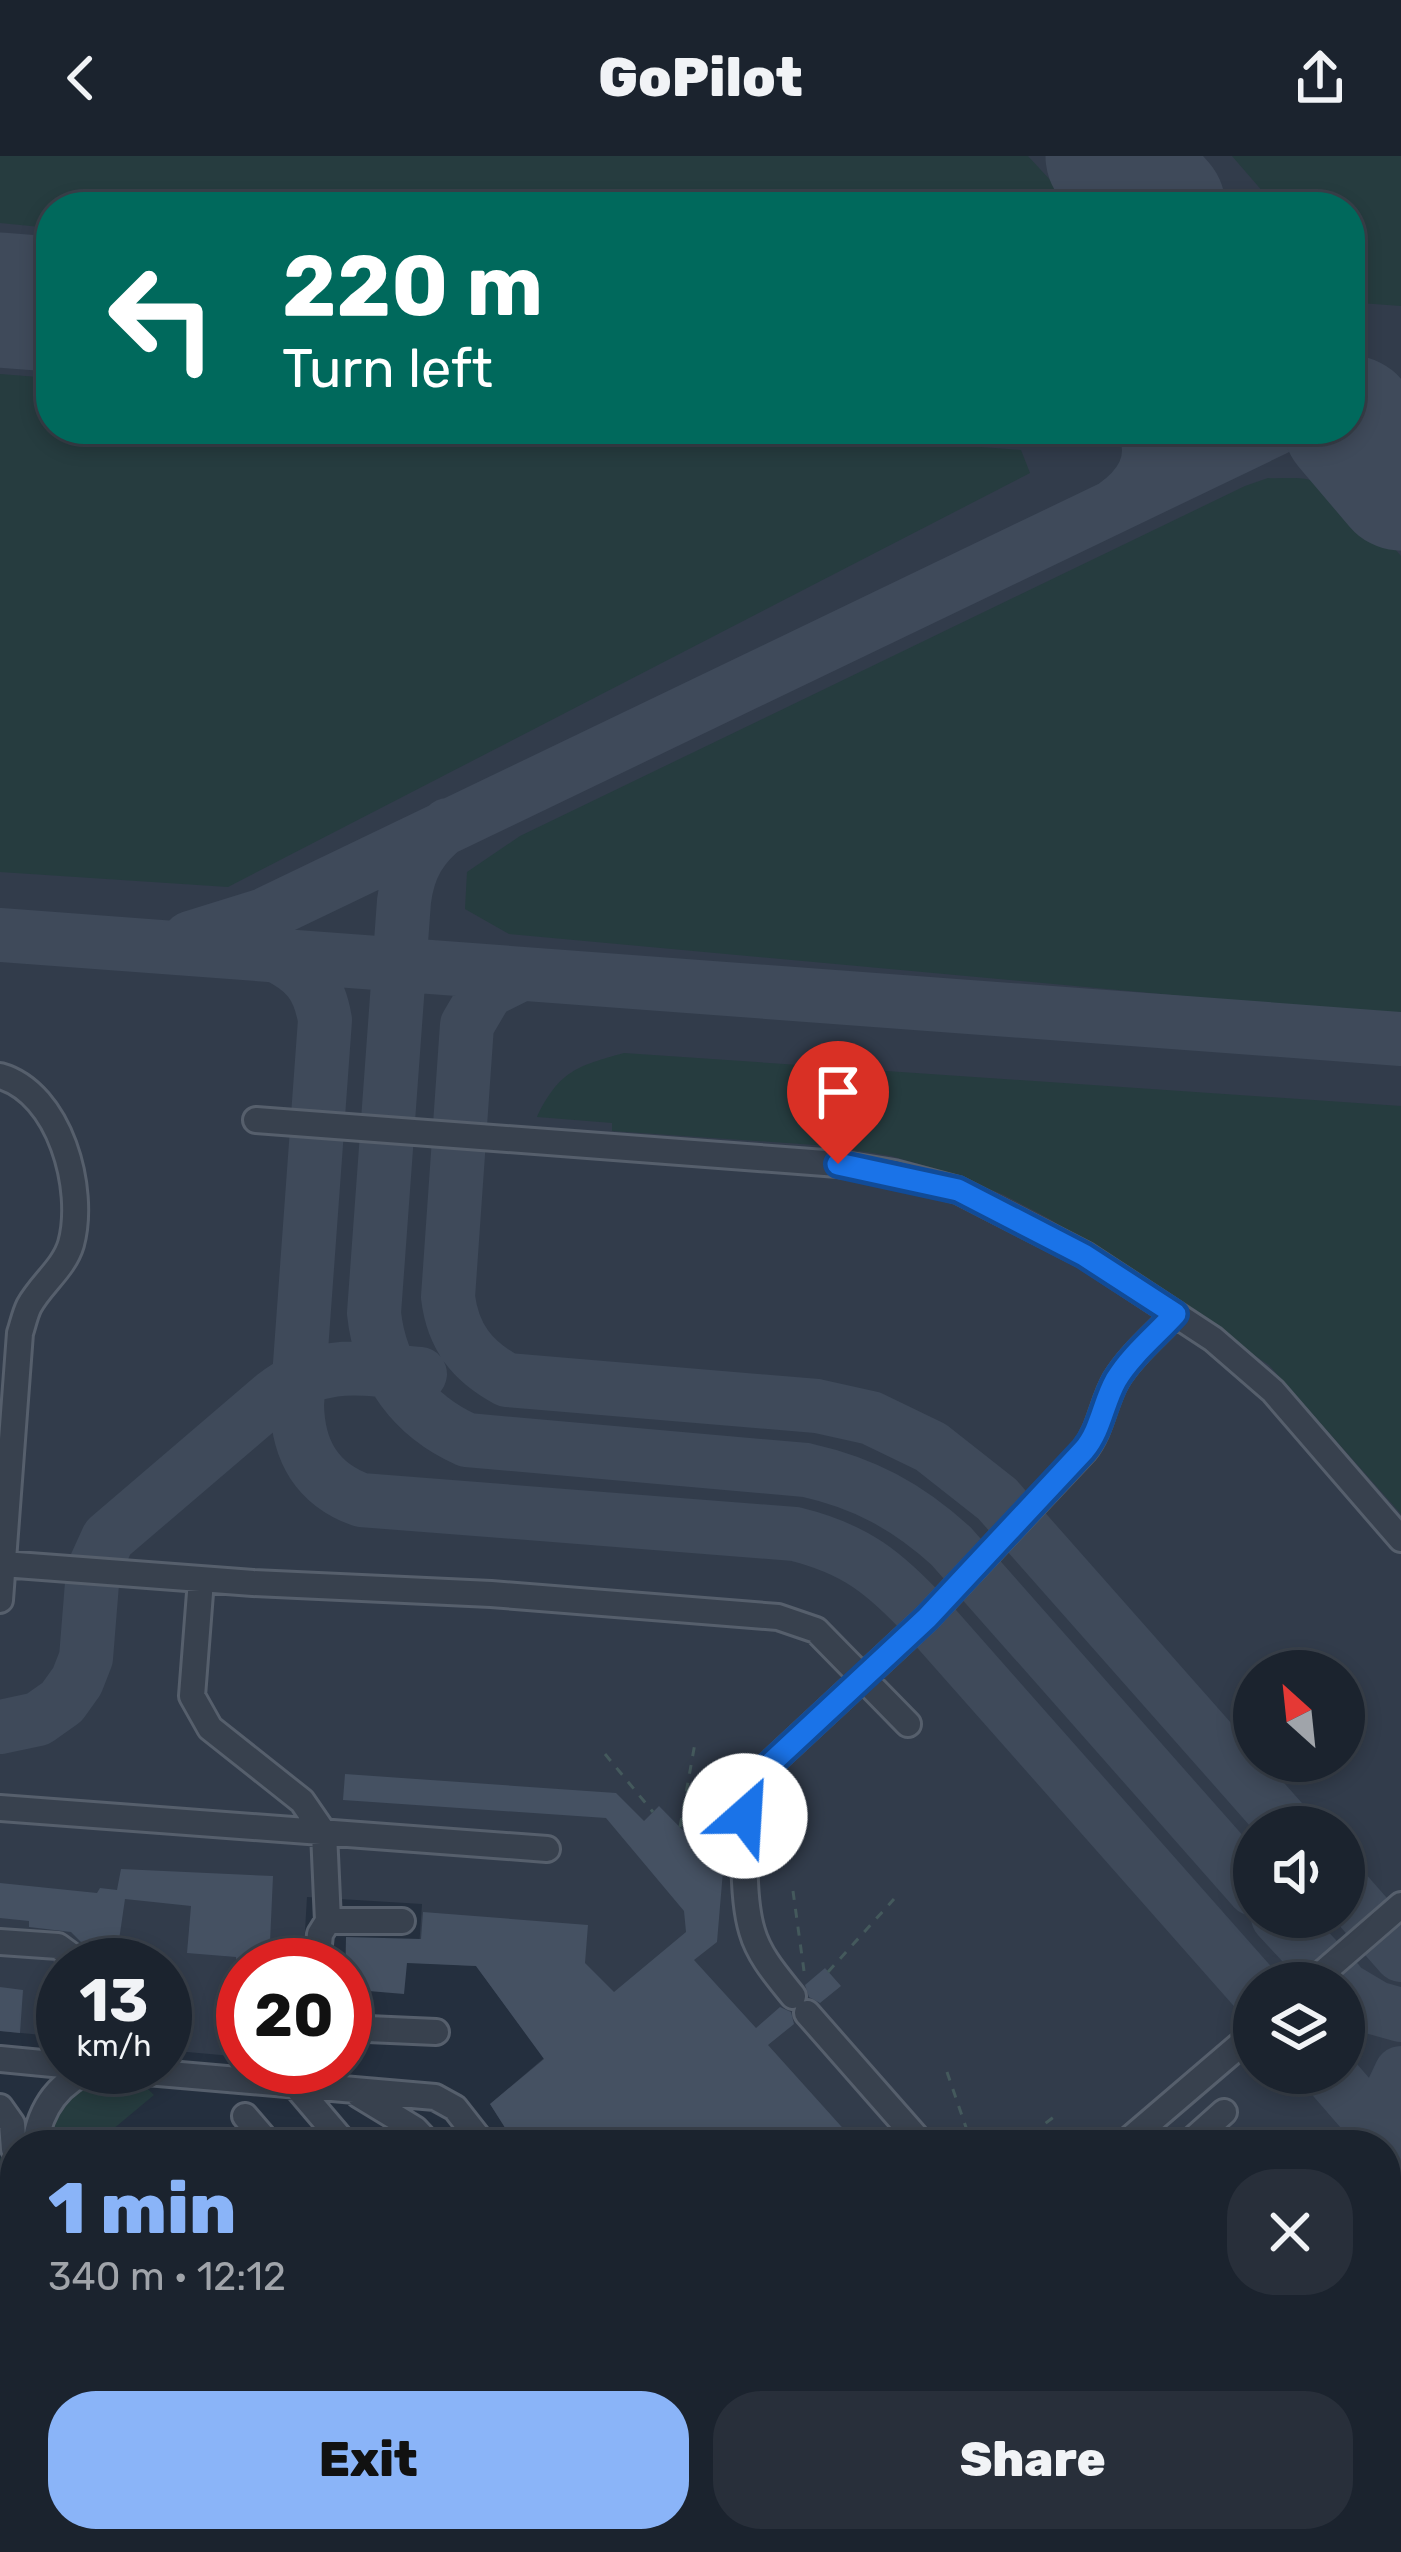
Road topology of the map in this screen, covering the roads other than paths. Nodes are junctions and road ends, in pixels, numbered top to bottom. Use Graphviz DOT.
graph roads {
  1 [pos="0,1076"];
  2 [pos="256,1120"];
  3 [pos="1175,1314"];
  4 [pos="1401,1539"];
  5 [pos="3,1564"];
  6 [pos="201,1580"];
  7 [pos="0,1600"];
  8 [pos="866,1678"];
  9 [pos="908,1724"];
  10 [pos="0,1808"];
  11 [pos="324,1833"];
  12 [pos="548,1849"];
  13 [pos="1401,1905"];
  14 [pos="328,1921"];
  15 [pos="402,1921"];
  16 [pos="320,1938"];
  17 [pos="0,1942"];
  18 [pos="36,1944"];
  19 [pos="1335,1962"];
  20 [pos="372,2029"];
  21 [pos="436,2032"];
  22 [pos="1233,2050"];
  23 [pos="0,2059"];
  24 [pos="36,2062"];
  25 [pos="372,2092"];
  26 [pos="54,2094"];
  27 [pos="311,2094"];
  28 [pos="358,2094"];
  29 [pos="1224,2112"];
  30 [pos="244,2116"];
  31 [pos="33,2130"];
  32 [pos="257,2130"];
  33 [pos="336,2130"];
  34 [pos="416,2130"];
  35 [pos="472,2130"];
  36 [pos="911,2130"];
  37 [pos="1140,2130"];
  38 [pos="1204,2130"];
  39 [pos="0,2212"];
  40 [pos="0,2282"];
  1 -- 5 [label="street"];
  2 -- 3 [label="street"];
  3 -- 4 [label="street"];
  3 -- 8 [label="street"];
  5 -- 6 [label="street"];
  5 -- 7 [label="street"];
  6 -- 8 [label="street"];
  6 -- 11 [label="street"];
  8 -- 9 [label="street"];
  8 -- 36 [label="street"];
  10 -- 11 [label="street"];
  11 -- 12 [label="street"];
  11 -- 14 [label="street"];
  13 -- 19 [label="street"];
  14 -- 15 [label="street"];
  14 -- 16 [label="street"];
  17 -- 18 [label="street"];
  20 -- 21 [label="street"];
  22 -- 37 [label="street"];
  23 -- 24 [label="street"];
  25 -- 35 [label="street"];
  26 -- 31 [label="street"];
  27 -- 33 [label="street"];
  28 -- 34 [label="street"];
  29 -- 38 [label="street"];
  30 -- 32 [label="street"];
  39 -- 40 [label="street"];
}
